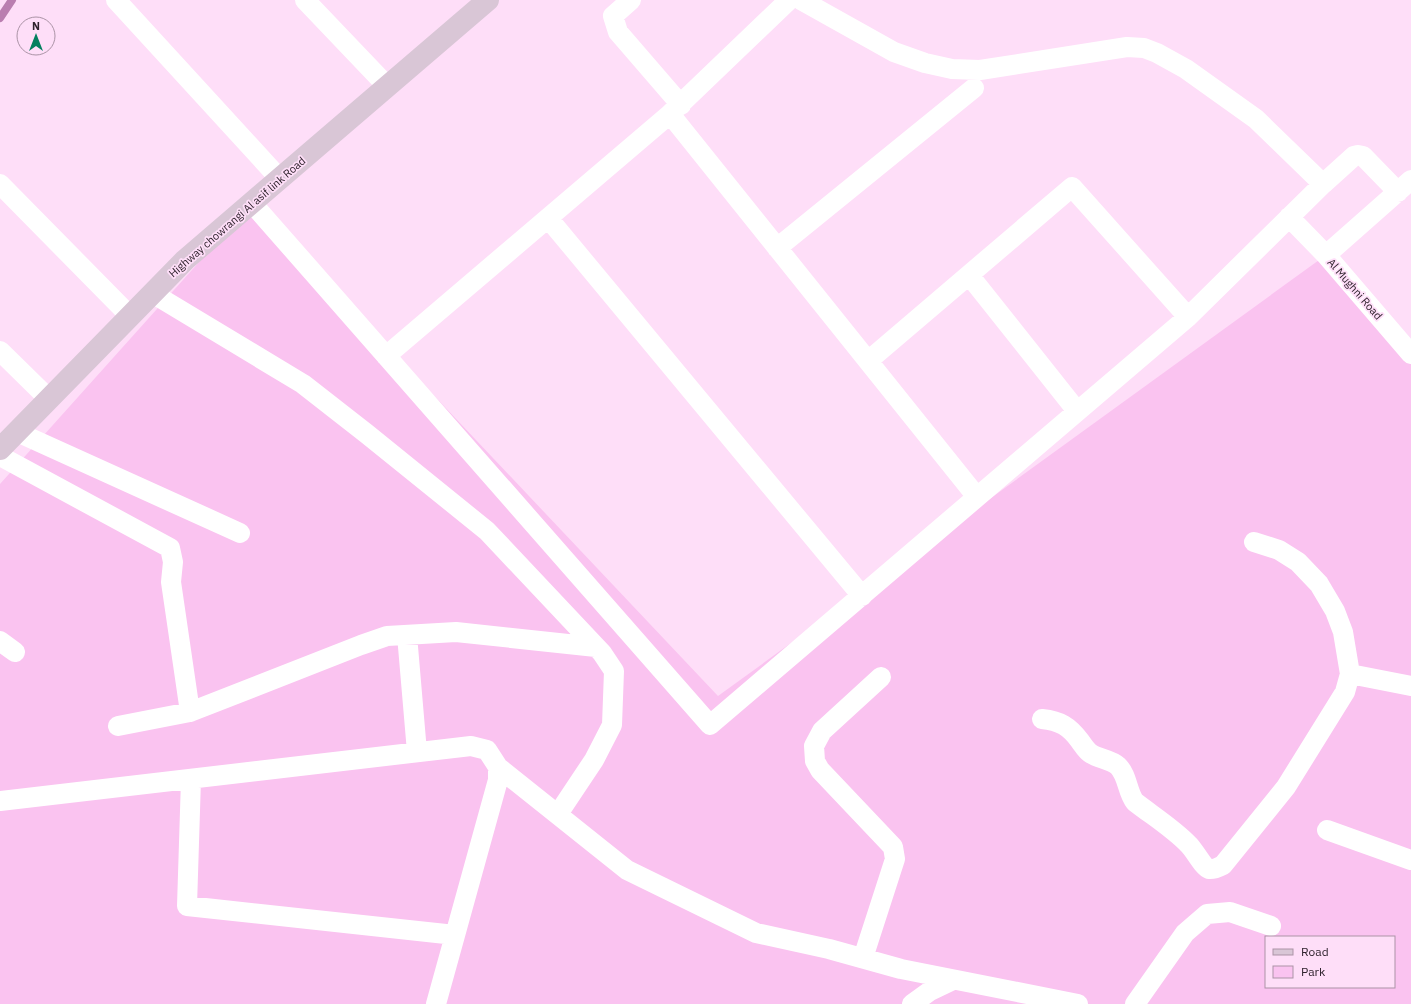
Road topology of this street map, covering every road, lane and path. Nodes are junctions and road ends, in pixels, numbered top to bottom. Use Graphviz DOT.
graph roads {
  1 [pos="116,0"];
  2 [pos="305,0"];
  3 [pos="488,0"];
  4 [pos="631,0"];
  5 [pos="789,0"];
  6 [pos="801,0"];
  7 [pos="388,86"];
  8 [pos="974,88"];
  9 [pos="676,110"];
  10 [pos="280,179"];
  11 [pos="0,184"];
  12 [pos="1323,184"];
  13 [pos="1404,186"];
  14 [pos="252,203"];
  15 [pos="1289,217"];
  16 [pos="548,218"];
  17 [pos="777,248"];
  18 [pos="1326,255"];
  19 [pos="969,275"];
  20 [pos="152,293"];
  21 [pos="130,316"];
  22 [pos="1188,317"];
  23 [pos="0,351"];
  24 [pos="1411,354"];
  25 [pos="386,356"];
  26 [pos="868,362"];
  27 [pos="49,398"];
  28 [pos="1077,411"];
  29 [pos="17,432"];
  30 [pos="0,449"];
  31 [pos="0,456"];
  32 [pos="977,497"];
  33 [pos="240,533"];
  34 [pos="1254,542"];
  35 [pos="862,596"];
  36 [pos="407,635"];
  37 [pos="596,647"];
  38 [pos="1350,674"];
  39 [pos="881,677"];
  40 [pos="1411,686"];
  41 [pos="190,712"];
  42 [pos="1042,719"];
  43 [pos="118,726"];
  44 [pos="417,752"];
  45 [pos="498,767"];
  46 [pos="191,779"];
  47 [pos="0,801"];
  48 [pos="558,814"];
  49 [pos="1327,830"];
  50 [pos="1411,860"];
  51 [pos="1271,926"];
  52 [pos="455,935"];
  53 [pos="863,958"];
  54 [pos="953,980"];
  55 [pos="436,1004"];
  56 [pos="912,1004"];
  57 [pos="1078,1004"];
  58 [pos="1135,1004"];
  1 -- 10 [label="street"];
  2 -- 7 [label="street"];
  3 -- 7 [label="street, Highway chowrangi Al asif link Road"];
  4 -- 9 [label="street"];
  5 -- 9 [label="street"];
  6 -- 12 [label="street"];
  7 -- 10 [label="street, Highway chowrangi Al asif link Road"];
  8 -- 17 [label="street"];
  9 -- 16 [label="street"];
  9 -- 17 [label="street"];
  10 -- 14 [label="street, Highway chowrangi Al asif link Road"];
  11 -- 21 [label="street"];
  12 -- 13 [label="street"];
  12 -- 15 [label="street"];
  13 -- 18 [label="street, Al Mughni Road"];
  14 -- 20 [label="street, Highway chowrangi Al asif link Road"];
  14 -- 25 [label="street"];
  15 -- 18 [label="street"];
  15 -- 22 [label="street"];
  16 -- 25 [label="street"];
  16 -- 35 [label="street"];
  17 -- 26 [label="street"];
  18 -- 24 [label="street, Al Mughni Road"];
  19 -- 22 [label="street"];
  19 -- 26 [label="street"];
  19 -- 28 [label="street"];
  20 -- 21 [label="street, Highway chowrangi Al asif link Road"];
  20 -- 37 [label="street"];
  21 -- 27 [label="street, Highway chowrangi Al asif link Road"];
  22 -- 28 [label="street"];
  23 -- 27 [label="street"];
  25 -- 35 [label="street"];
  26 -- 32 [label="street"];
  27 -- 29 [label="street, Highway chowrangi Al asif link Road"];
  28 -- 32 [label="street"];
  29 -- 30 [label="street, Highway chowrangi Al asif link Road"];
  29 -- 33 [label="street"];
  31 -- 41 [label="street"];
  32 -- 35 [label="street"];
  34 -- 38 [label="street"];
  36 -- 37 [label="street"];
  36 -- 41 [label="street"];
  36 -- 44 [label="street"];
  37 -- 48 [label="street"];
  38 -- 40 [label="street"];
  38 -- 42 [label="street"];
  39 -- 53 [label="street"];
  41 -- 43 [label="street"];
  44 -- 45 [label="street"];
  44 -- 46 [label="street"];
  45 -- 48 [label="street"];
  45 -- 52 [label="street"];
  46 -- 47 [label="street"];
  46 -- 52 [label="street"];
  48 -- 53 [label="street"];
  49 -- 50 [label="street"];
  51 -- 58 [label="street"];
  52 -- 55 [label="street"];
  53 -- 54 [label="street"];
  54 -- 56 [label="street"];
  54 -- 57 [label="street"];
}
